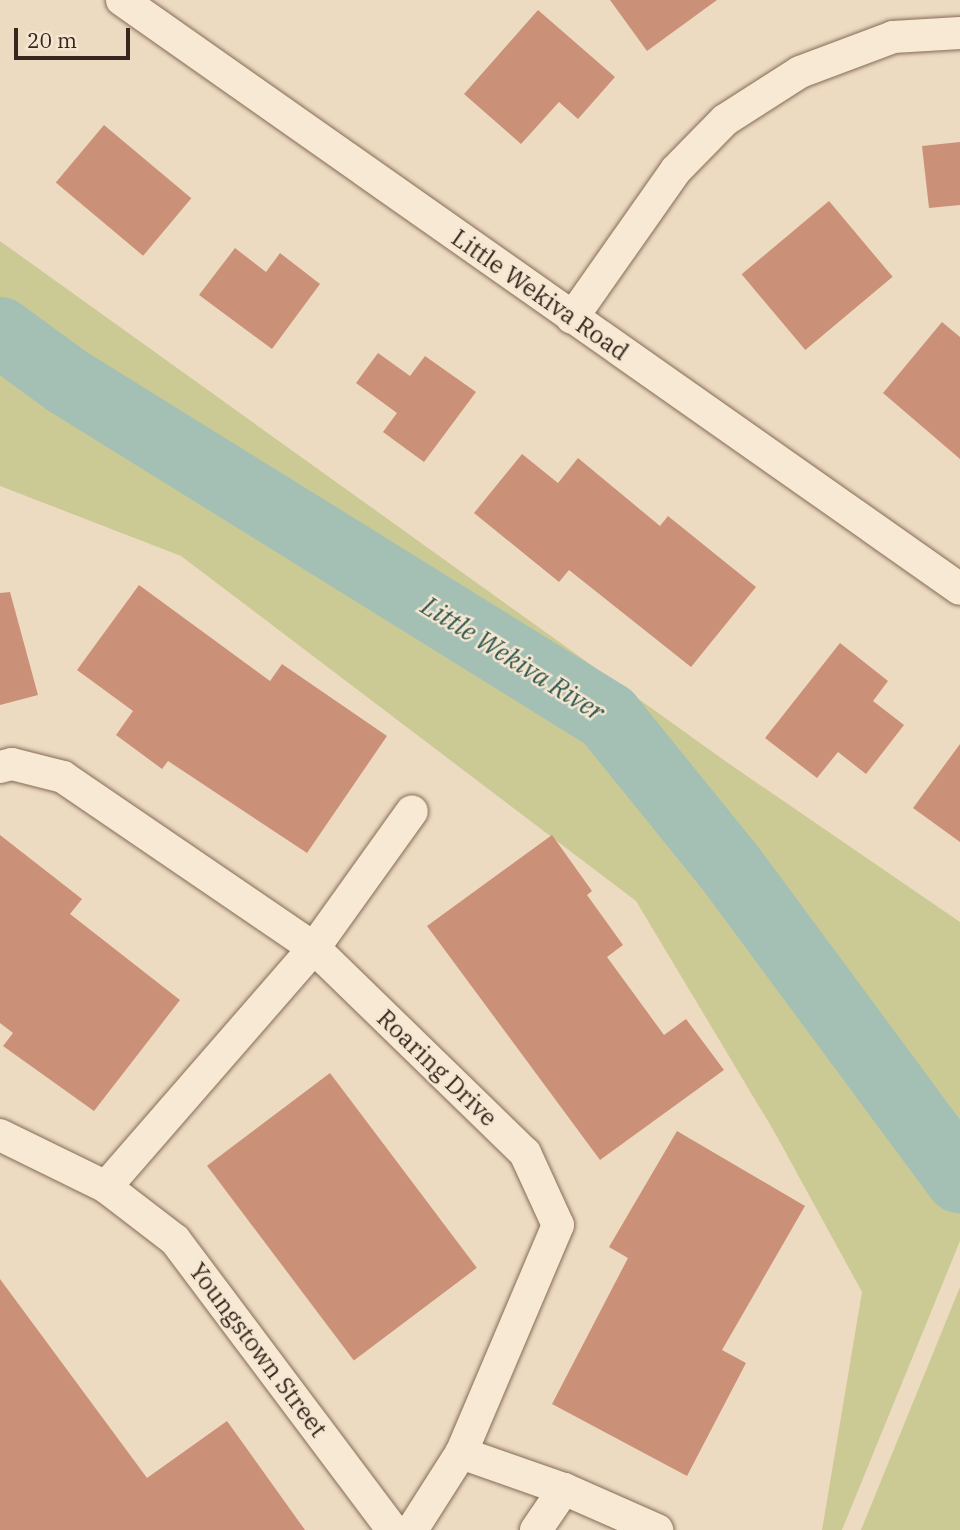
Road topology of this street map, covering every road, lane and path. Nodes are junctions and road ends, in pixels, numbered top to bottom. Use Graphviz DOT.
graph roads {
  1 [pos="122,0"];
  2 [pos="960,33"];
  3 [pos="572,318"];
  4 [pos="960,589"];
  5 [pos="0,767"];
  6 [pos="412,811"];
  7 [pos="314,948"];
  8 [pos="0,1135"];
  9 [pos="106,1187"];
  10 [pos="461,1453"];
  11 [pos="564,1489"];
  12 [pos="393,1530"];
  13 [pos="412,1530"];
  14 [pos="536,1530"];
  15 [pos="657,1530"];
  1 -- 3 [label="street, Little Wekiva Road"];
  2 -- 3 [label="street"];
  3 -- 4 [label="street, Little Wekiva Road"];
  5 -- 7 [label="street, Roaring Drive"];
  6 -- 7 [label="street"];
  7 -- 9 [label="street"];
  7 -- 10 [label="street, Roaring Drive"];
  8 -- 9 [label="street, Youngstown Street"];
  9 -- 12 [label="street, Youngstown Street"];
  10 -- 11 [label="street"];
  10 -- 13 [label="street, Roaring Drive"];
  11 -- 14 [label="street"];
  11 -- 15 [label="street"];
}
